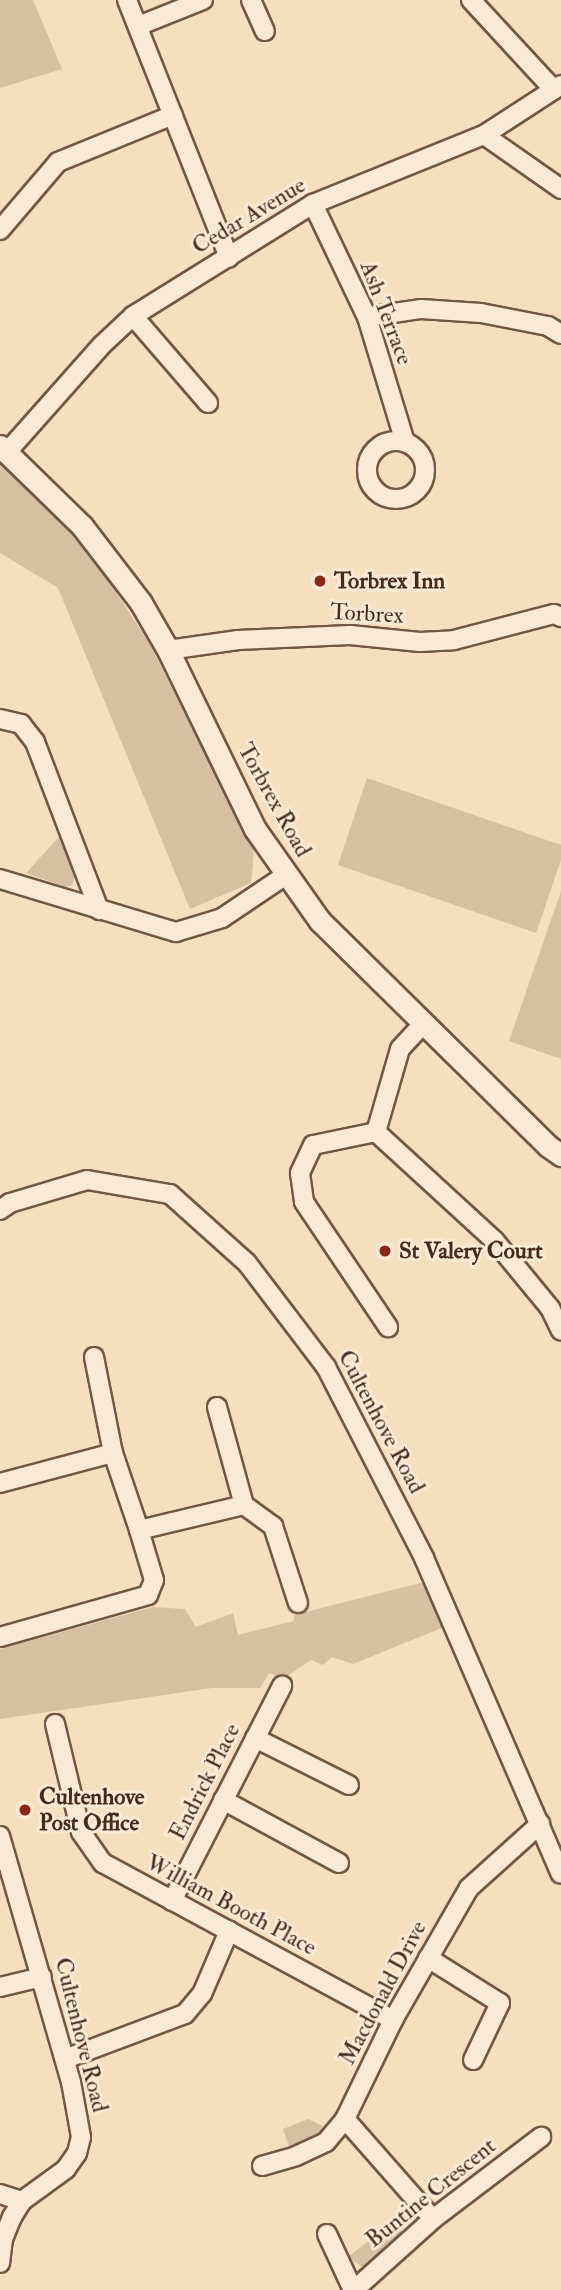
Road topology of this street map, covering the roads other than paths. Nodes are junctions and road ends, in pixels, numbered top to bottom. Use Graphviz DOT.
graph roads {
  1 [pos="127,0"];
  2 [pos="203,0"];
  3 [pos="251,0"];
  4 [pos="471,0"];
  5 [pos="138,26"];
  6 [pos="265,31"];
  7 [pos="557,88"];
  8 [pos="173,115"];
  9 [pos="484,135"];
  10 [pos="561,189"];
  11 [pos="313,204"];
  12 [pos="0,230"];
  13 [pos="229,257"];
  14 [pos="133,316"];
  15 [pos="367,317"];
  16 [pos="561,334"];
  17 [pos="208,403"];
  18 [pos="405,442"];
  19 [pos="3,449"];
  20 [pos="561,617"];
  21 [pos="168,650"];
  22 [pos="0,719"];
  23 [pos="286,875"];
  24 [pos="0,879"];
  25 [pos="99,910"];
  26 [pos="424,1023"];
  27 [pos="376,1132"];
  28 [pos="557,1150"];
  29 [pos="0,1210"];
  30 [pos="388,1327"];
  31 [pos="561,1331"];
  32 [pos="94,1357"];
  33 [pos="217,1407"];
  34 [pos="113,1452"];
  35 [pos="0,1483"];
  36 [pos="244,1505"];
  37 [pos="139,1530"];
  38 [pos="298,1603"];
  39 [pos="0,1637"];
  40 [pos="282,1686"];
  41 [pos="55,1724"];
  42 [pos="256,1738"];
  43 [pos="349,1785"];
  44 [pos="223,1800"];
  45 [pos="540,1824"];
  46 [pos="0,1836"];
  47 [pos="340,1863"];
  48 [pos="561,1874"];
  49 [pos="172,1900"];
  50 [pos="229,1931"];
  51 [pos="428,1958"];
  52 [pos="42,1977"];
  53 [pos="0,1987"];
  54 [pos="393,2020"];
  55 [pos="65,2059"];
  56 [pos="473,2060"];
  57 [pos="345,2119"];
  58 [pos="541,2137"];
  59 [pos="262,2166"];
  60 [pos="0,2194"];
  61 [pos="22,2201"];
  62 [pos="433,2219"];
  63 [pos="327,2234"];
  64 [pos="0,2263"];
  65 [pos="353,2290"];
  1 -- 5 [label="street"];
  2 -- 5 [label="street"];
  3 -- 6 [label="street"];
  4 -- 7 [label="street"];
  5 -- 8 [label="street"];
  7 -- 9 [label="street, Cedar Avenue"];
  8 -- 12 [label="street"];
  8 -- 13 [label="street"];
  9 -- 10 [label="street"];
  9 -- 11 [label="street, Cedar Avenue"];
  11 -- 13 [label="street, Cedar Avenue"];
  11 -- 15 [label="street, Ash Terrace"];
  13 -- 14 [label="street, Cedar Avenue"];
  14 -- 17 [label="street"];
  14 -- 19 [label="street, Cedar Avenue"];
  15 -- 16 [label="street"];
  15 -- 18 [label="street, Ash Terrace"];
  19 -- 21 [label="street, Torbrex Road"];
  20 -- 21 [label="street, Torbrex"];
  21 -- 23 [label="street, Torbrex Road"];
  22 -- 25 [label="street"];
  23 -- 25 [label="street"];
  23 -- 26 [label="street, Torbrex Road"];
  24 -- 25 [label="street"];
  26 -- 27 [label="street"];
  26 -- 28 [label="street, Torbrex Road"];
  27 -- 30 [label="street"];
  27 -- 31 [label="street"];
  29 -- 45 [label="street, Cultenhove Road"];
  32 -- 34 [label="street"];
  33 -- 36 [label="street"];
  34 -- 35 [label="street"];
  34 -- 37 [label="street"];
  36 -- 37 [label="street"];
  36 -- 38 [label="street"];
  37 -- 39 [label="street"];
  40 -- 42 [label="street, Endrick Place"];
  41 -- 49 [label="street, William Booth Place"];
  42 -- 43 [label="street"];
  42 -- 44 [label="street, Endrick Place"];
  44 -- 47 [label="street"];
  44 -- 49 [label="street, Endrick Place"];
  45 -- 48 [label="street, Cultenhove Road"];
  45 -- 51 [label="street, Macdonald Drive"];
  46 -- 52 [label="street, Cultenhove Road"];
  49 -- 50 [label="street, William Booth Place"];
  50 -- 54 [label="street, William Booth Place"];
  50 -- 55 [label="street"];
  51 -- 54 [label="street, Macdonald Drive"];
  51 -- 56 [label="street"];
  52 -- 53 [label="street"];
  52 -- 55 [label="street, Cultenhove Road"];
  54 -- 57 [label="street, Macdonald Drive"];
  55 -- 61 [label="street, Cultenhove Road"];
  57 -- 59 [label="street, Macdonald Drive"];
  57 -- 62 [label="street"];
  58 -- 62 [label="street, Buntine Crescent"];
  60 -- 61 [label="street"];
  61 -- 64 [label="street, Cultenhove Road"];
  62 -- 65 [label="street, Buntine Crescent"];
  63 -- 65 [label="street"];
}
